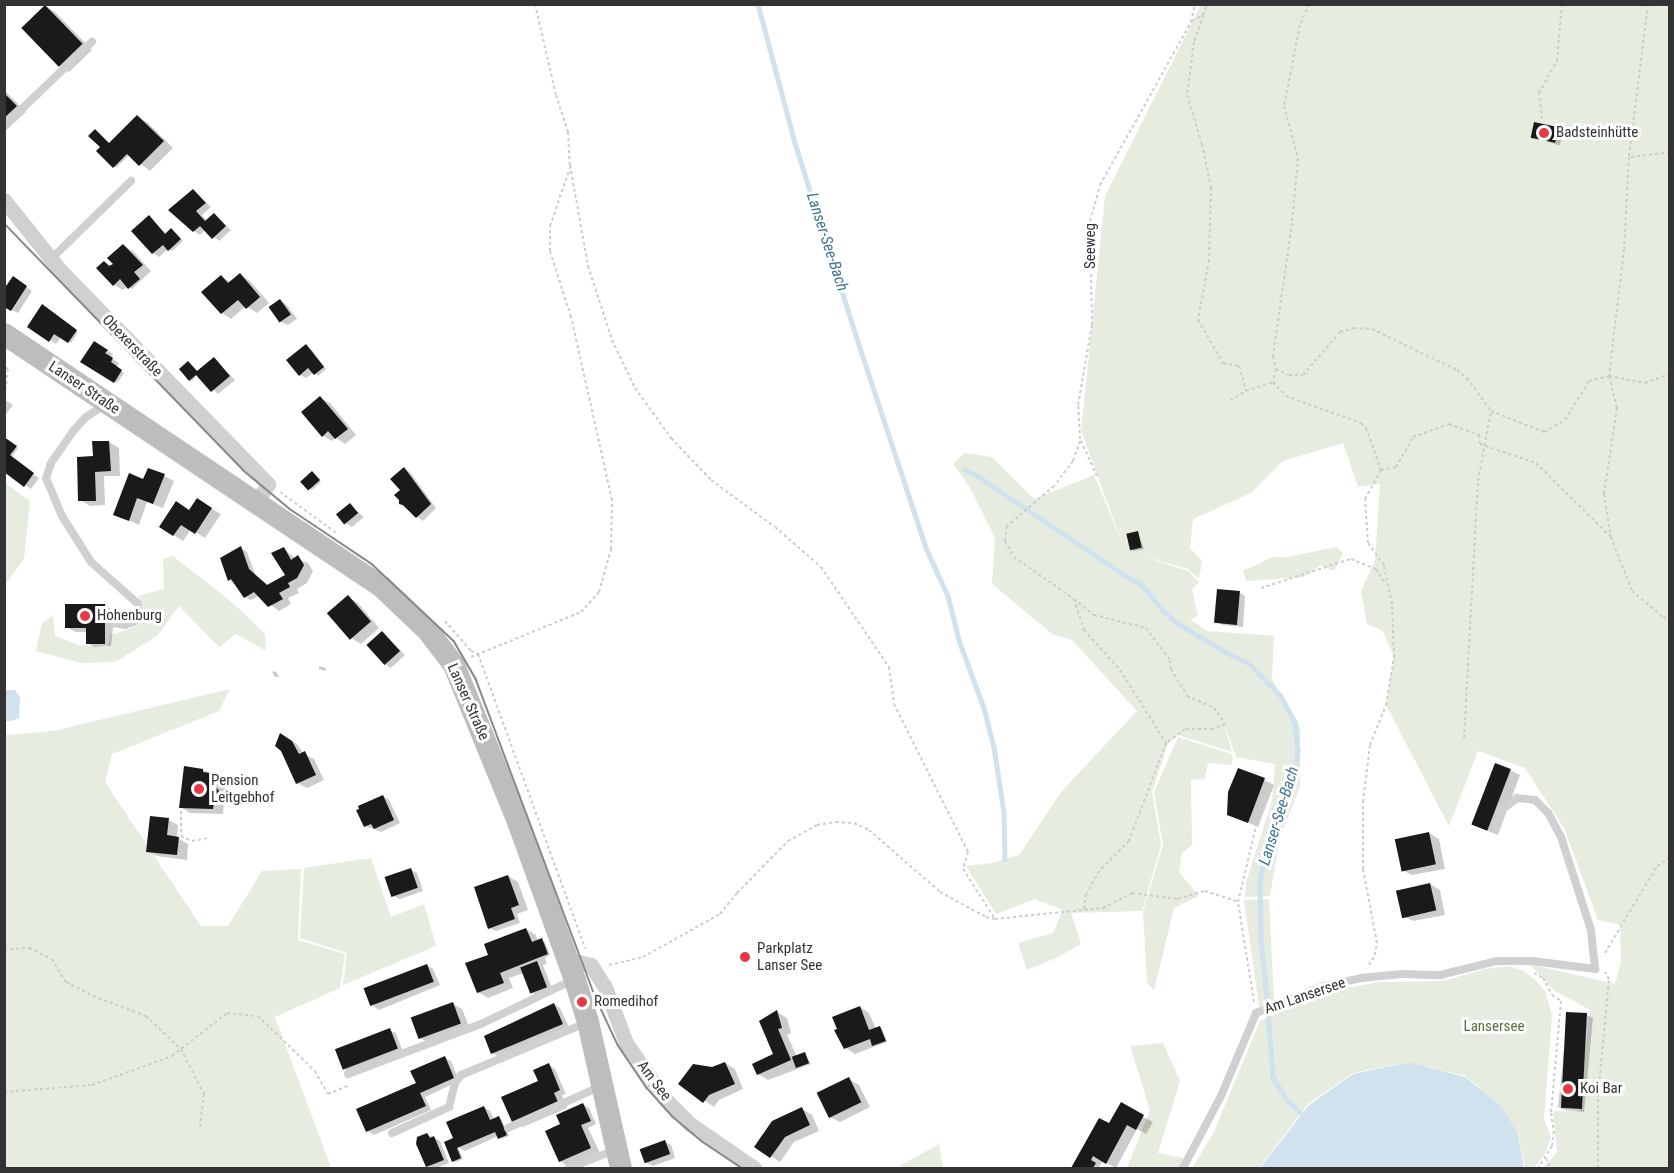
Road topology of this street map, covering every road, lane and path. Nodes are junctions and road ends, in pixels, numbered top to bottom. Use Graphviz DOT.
graph roads {
  1 [pos="535,4"];
  2 [pos="1195,4"];
  3 [pos="1207,4"];
  4 [pos="1309,4"];
  5 [pos="1562,4"];
  6 [pos="1648,4"];
  7 [pos="1203,15"];
  8 [pos="1191,22"];
  9 [pos="92,42"];
  10 [pos="1542,119"];
  11 [pos="4,126"];
  12 [pos="1670,152"];
  13 [pos="1629,157"];
  14 [pos="570,165"];
  15 [pos="132,181"];
  16 [pos="4,200"];
  17 [pos="51,259"];
  18 [pos="4,334"];
  19 [pos="5,367"];
  20 [pos="1276,369"];
  21 [pos="1670,374"];
  22 [pos="1609,376"];
  23 [pos="1273,382"];
  24 [pos="1246,391"];
  25 [pos="5,396"];
  26 [pos="1230,400"];
  27 [pos="107,403"];
  28 [pos="1491,411"];
  29 [pos="1080,439"];
  30 [pos="1485,445"];
  31 [pos="1381,470"];
  32 [pos="1097,476"];
  33 [pos="262,493"];
  34 [pos="1611,537"];
  35 [pos="1386,585"];
  36 [pos="1261,588"];
  37 [pos="1074,599"];
  38 [pos="1670,619"];
  39 [pos="113,623"];
  40 [pos="454,665"];
  41 [pos="1464,738"];
  42 [pos="1166,743"];
  43 [pos="181,811"];
  44 [pos="1257,822"];
  45 [pos="1495,830"];
  46 [pos="207,838"];
  47 [pos="1670,858"];
  48 [pos="1238,902"];
  49 [pos="1084,910"];
  50 [pos="995,919"];
  51 [pos="4,950"];
  52 [pos="1517,961"];
  53 [pos="578,968"];
  54 [pos="1595,969"];
  55 [pos="1361,978"];
  56 [pos="1256,1013"];
  57 [pos="588,1022"];
  58 [pos="181,1049"];
  59 [pos="364,1067"];
  60 [pos="348,1074"];
  61 [pos="602,1085"];
  62 [pos="4,1092"];
  63 [pos="508,1128"];
  64 [pos="200,1129"];
  65 [pos="392,1133"];
  66 [pos="1546,1158"];
  67 [pos="619,1159"];
  68 [pos="569,1168"];
  69 [pos="754,1168"];
  70 [pos="1183,1168"];
  71 [pos="1538,1168"];
  72 [pos="1550,1168"];
  73 [pos="1598,1168"];
  1 -- 14 [label="path"];
  2 -- 8 [label="path, Seeweg"];
  3 -- 7 [label="path"];
  4 -- 20 [label="path"];
  5 -- 10 [label="path"];
  6 -- 13 [label="path"];
  7 -- 8 [label="path"];
  7 -- 24 [label="path"];
  8 -- 29 [label="path, Seeweg"];
  9 -- 11 [label="lane"];
  12 -- 13 [label="path"];
  13 -- 22 [label="path"];
  14 -- 40 [label="path"];
  14 -- 50 [label="path"];
  15 -- 17 [label="lane"];
  16 -- 17 [label="street, Obexerstraße"];
  17 -- 33 [label="street, Obexerstraße"];
  18 -- 27 [label="main road, Lanser Straße"];
  19 -- 25 [label="path"];
  20 -- 23 [label="path"];
  20 -- 28 [label="path"];
  21 -- 22 [label="path"];
  22 -- 28 [label="path"];
  22 -- 34 [label="path"];
  23 -- 24 [label="path"];
  23 -- 31 [label="path"];
  24 -- 26 [label="path"];
  27 -- 33 [label="main road, Lanser Straße"];
  27 -- 39 [label="lane"];
  28 -- 30 [label="path"];
  29 -- 32 [label="path"];
  29 -- 37 [label="path"];
  30 -- 31 [label="path"];
  30 -- 34 [label="path"];
  30 -- 41 [label="path"];
  31 -- 35 [label="path"];
  33 -- 40 [label="main road, Lanser Straße"];
  34 -- 38 [label="path"];
  35 -- 36 [label="path"];
  35 -- 55 [label="path"];
  37 -- 42 [label="path"];
  37 -- 42 [label="path"];
  40 -- 53 [label="main road, Lanser Straße"];
  42 -- 49 [label="path"];
  43 -- 46 [label="path"];
  44 -- 48 [label="path"];
  45 -- 54 [label="lane"];
  47 -- 54 [label="path"];
  48 -- 49 [label="path"];
  48 -- 56 [label="path"];
  49 -- 50 [label="path"];
  50 -- 53 [label="path"];
  51 -- 58 [label="path"];
  52 -- 54 [label="lane, Am Lansersee"];
  52 -- 55 [label="lane, Am Lansersee"];
  52 -- 66 [label="path"];
  53 -- 57 [label="main road, Lanser Straße"];
  53 -- 59 [label="lane"];
  53 -- 69 [label="street, Am See"];
  54 -- 73 [label="path"];
  55 -- 56 [label="lane, Am Lansersee"];
  56 -- 70 [label="lane, Am Lansersee"];
  57 -- 61 [label="main road, Lanser Straße"];
  57 -- 65 [label="lane"];
  58 -- 59 [label="path"];
  58 -- 62 [label="path"];
  58 -- 64 [label="path"];
  59 -- 60 [label="lane"];
  61 -- 63 [label="lane"];
  61 -- 67 [label="main road, Lanser Straße"];
  66 -- 71 [label="path"];
  66 -- 72 [label="path"];
  67 -- 68 [label="lane"];
}
